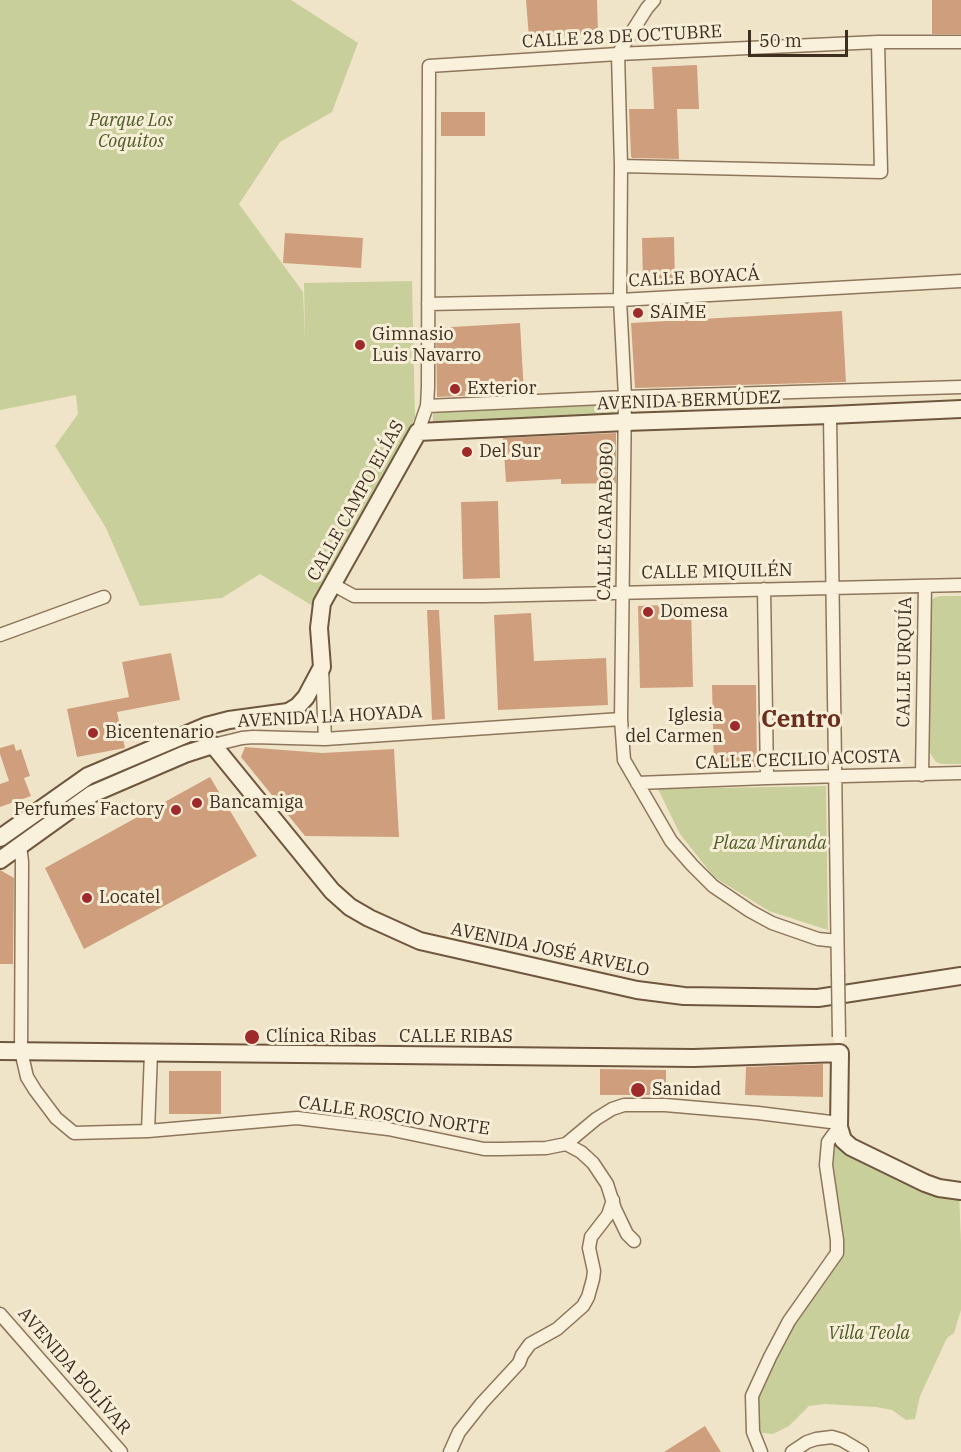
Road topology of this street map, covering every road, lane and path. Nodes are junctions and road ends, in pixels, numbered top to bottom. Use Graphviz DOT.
graph roads {
  1 [pos="648,3"];
  2 [pos="878,42"];
  3 [pos="961,42"];
  4 [pos="618,54"];
  5 [pos="429,66"];
  6 [pos="621,166"];
  7 [pos="961,281"];
  8 [pos="620,300"];
  9 [pos="428,304"];
  10 [pos="961,387"];
  11 [pos="625,397"];
  12 [pos="427,406"];
  13 [pos="961,410"];
  14 [pos="830,416"];
  15 [pos="625,422"];
  16 [pos="418,432"];
  17 [pos="332,585"];
  18 [pos="961,585"];
  19 [pos="925,586"];
  20 [pos="832,588"];
  21 [pos="764,589"];
  22 [pos="622,592"];
  23 [pos="104,597"];
  24 [pos="0,635"];
  25 [pos="322,667"];
  26 [pos="621,719"];
  27 [pos="326,739"];
  28 [pos="213,745"];
  29 [pos="961,773"];
  30 [pos="922,775"];
  31 [pos="836,776"];
  32 [pos="767,778"];
  33 [pos="637,783"];
  34 [pos="0,838"];
  35 [pos="20,845"];
  36 [pos="0,860"];
  37 [pos="837,941"];
  38 [pos="961,976"];
  39 [pos="840,1045"];
  40 [pos="0,1051"];
  41 [pos="21,1051"];
  42 [pos="151,1053"];
  43 [pos="839,1125"];
  44 [pos="148,1131"];
  45 [pos="566,1144"];
  46 [pos="961,1191"];
  47 [pos="613,1200"];
  48 [pos="634,1241"];
  49 [pos="0,1314"];
  50 [pos="816,1439"];
  51 [pos="122,1452"];
  52 [pos="450,1452"];
  53 [pos="761,1452"];
  54 [pos="792,1452"];
  55 [pos="818,1452"];
  56 [pos="862,1452"];
  1 -- 4 [label="street"];
  2 -- 3 [label="street, CALLE 28 DE OCTUBRE"];
  2 -- 4 [label="street, CALLE 28 DE OCTUBRE"];
  2 -- 6 [label="street"];
  4 -- 5 [label="street, CALLE 28 DE OCTUBRE"];
  4 -- 6 [label="street, CALLE CARABOBO"];
  5 -- 9 [label="street, CALLE CAMPO ELÍAS"];
  6 -- 8 [label="street, CALLE CARABOBO"];
  7 -- 8 [label="street, CALLE BOYACÁ"];
  8 -- 9 [label="street, CALLE BOYACÁ"];
  8 -- 11 [label="street, CALLE CARABOBO"];
  9 -- 12 [label="street, CALLE CAMPO ELÍAS"];
  10 -- 11 [label="street, AVENIDA BERMÚDEZ"];
  11 -- 12 [label="street, AVENIDA BERMÚDEZ"];
  11 -- 15 [label="street, CALLE CARABOBO"];
  12 -- 16 [label="street, CALLE CAMPO ELÍAS"];
  13 -- 14 [label="street, AVENIDA BERMÚDEZ"];
  14 -- 15 [label="street, AVENIDA BERMÚDEZ"];
  14 -- 20 [label="street"];
  15 -- 16 [label="street, AVENIDA BERMÚDEZ"];
  15 -- 22 [label="street, CALLE CARABOBO"];
  16 -- 17 [label="street, CALLE CAMPO ELÍAS"];
  17 -- 22 [label="street, CALLE MIQUILÉN"];
  17 -- 25 [label="street, CALLE CAMPO ELÍAS"];
  18 -- 19 [label="street, CALLE MIQUILÉN"];
  19 -- 20 [label="street, CALLE MIQUILÉN"];
  19 -- 30 [label="street, CALLE URQUÍA"];
  20 -- 21 [label="street, CALLE MIQUILÉN"];
  20 -- 31 [label="street"];
  21 -- 22 [label="street, CALLE MIQUILÉN"];
  21 -- 32 [label="street"];
  22 -- 26 [label="street, CALLE CARABOBO"];
  23 -- 24 [label="street"];
  25 -- 27 [label="street"];
  25 -- 34 [label="street, AVENIDA LA HOYADA"];
  26 -- 27 [label="street, AVENIDA LA HOYADA"];
  26 -- 33 [label="street, CALLE CARABOBO"];
  27 -- 28 [label="street, AVENIDA LA HOYADA"];
  28 -- 35 [label="street, AVENIDA LA HOYADA"];
  28 -- 38 [label="street, AVENIDA JOSÉ ARVELO"];
  29 -- 30 [label="street, CALLE CECILIO ACOSTA"];
  30 -- 31 [label="street, CALLE CECILIO ACOSTA"];
  31 -- 32 [label="street, CALLE CECILIO ACOSTA"];
  31 -- 37 [label="street"];
  32 -- 33 [label="street, CALLE CECILIO ACOSTA"];
  33 -- 37 [label="street, CALLE CARABOBO"];
  35 -- 36 [label="street, AVENIDA LA HOYADA"];
  35 -- 41 [label="street"];
  37 -- 39 [label="street, bridge"];
  39 -- 42 [label="street, CALLE RIBAS"];
  39 -- 43 [label="street"];
  40 -- 41 [label="street, CALLE RIBAS"];
  41 -- 42 [label="street, CALLE RIBAS"];
  41 -- 44 [label="street, CALLE ROSCIO NORTE"];
  42 -- 44 [label="street"];
  43 -- 45 [label="street"];
  43 -- 46 [label="street"];
  43 -- 53 [label="street"];
  44 -- 45 [label="street, CALLE ROSCIO NORTE"];
  45 -- 47 [label="street"];
  47 -- 48 [label="street"];
  47 -- 52 [label="street"];
  49 -- 51 [label="street, AVENIDA BOLÍVAR"];
  50 -- 54 [label="street"];
  50 -- 55 [label="street"];
  50 -- 56 [label="street"];
}
